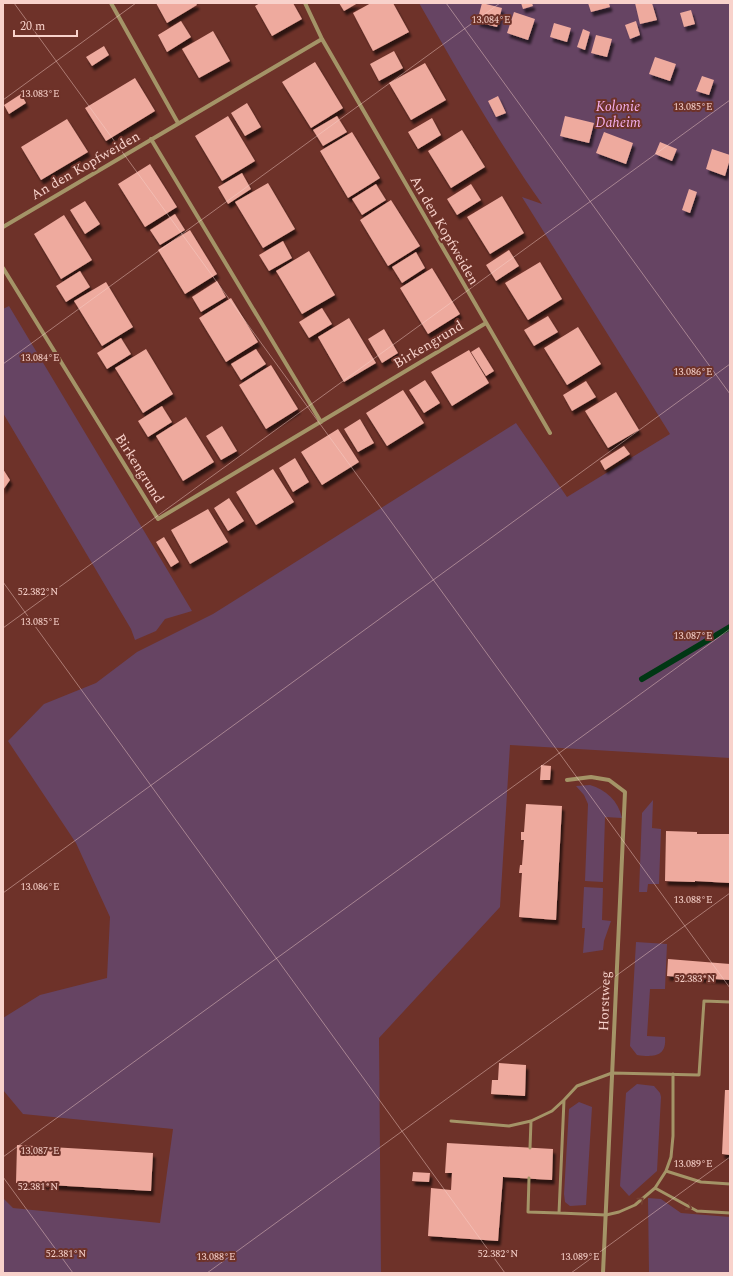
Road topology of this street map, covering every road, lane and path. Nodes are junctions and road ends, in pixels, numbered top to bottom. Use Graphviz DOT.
graph roads {
  1 [pos="111,3"];
  2 [pos="305,3"];
  3 [pos="322,39"];
  4 [pos="178,123"];
  5 [pos="151,139"];
  6 [pos="3,227"];
  7 [pos="3,268"];
  8 [pos="486,323"];
  9 [pos="321,422"];
  10 [pos="550,433"];
  11 [pos="567,780"];
  12 [pos="730,1002"];
  13 [pos="612,1073"];
  14 [pos="673,1074"];
  15 [pos="564,1100"];
  16 [pos="451,1121"];
  17 [pos="531,1122"];
  18 [pos="530,1148"];
  19 [pos="666,1171"];
  20 [pos="529,1178"];
  21 [pos="730,1184"];
  22 [pos="655,1188"];
  23 [pos="730,1213"];
  24 [pos="559,1214"];
  25 [pos="606,1215"];
  26 [pos="603,1273"];
  1 -- 4 [label="street"];
  2 -- 3 [label="street, An den Kopfweiden"];
  3 -- 4 [label="street, An den Kopfweiden"];
  3 -- 8 [label="street, An den Kopfweiden"];
  4 -- 5 [label="street, An den Kopfweiden"];
  5 -- 6 [label="street, An den Kopfweiden"];
  5 -- 9 [label="street"];
  7 -- 9 [label="street, Birkengrund"];
  8 -- 9 [label="street, Birkengrund"];
  8 -- 10 [label="street, An den Kopfweiden"];
  11 -- 13 [label="street, Horstweg"];
  12 -- 14 [label="lane"];
  13 -- 14 [label="lane"];
  13 -- 15 [label="lane"];
  13 -- 25 [label="street, Horstweg"];
  14 -- 19 [label="lane"];
  15 -- 17 [label="lane"];
  15 -- 24 [label="lane"];
  16 -- 17 [label="lane"];
  17 -- 18 [label="lane"];
  19 -- 21 [label="lane"];
  19 -- 22 [label="lane"];
  20 -- 24 [label="lane"];
  22 -- 23 [label="lane, one-way"];
  25 -- 22 [label="lane, one-way"];
  24 -- 25 [label="lane"];
  25 -- 26 [label="street, Horstweg"];
}
